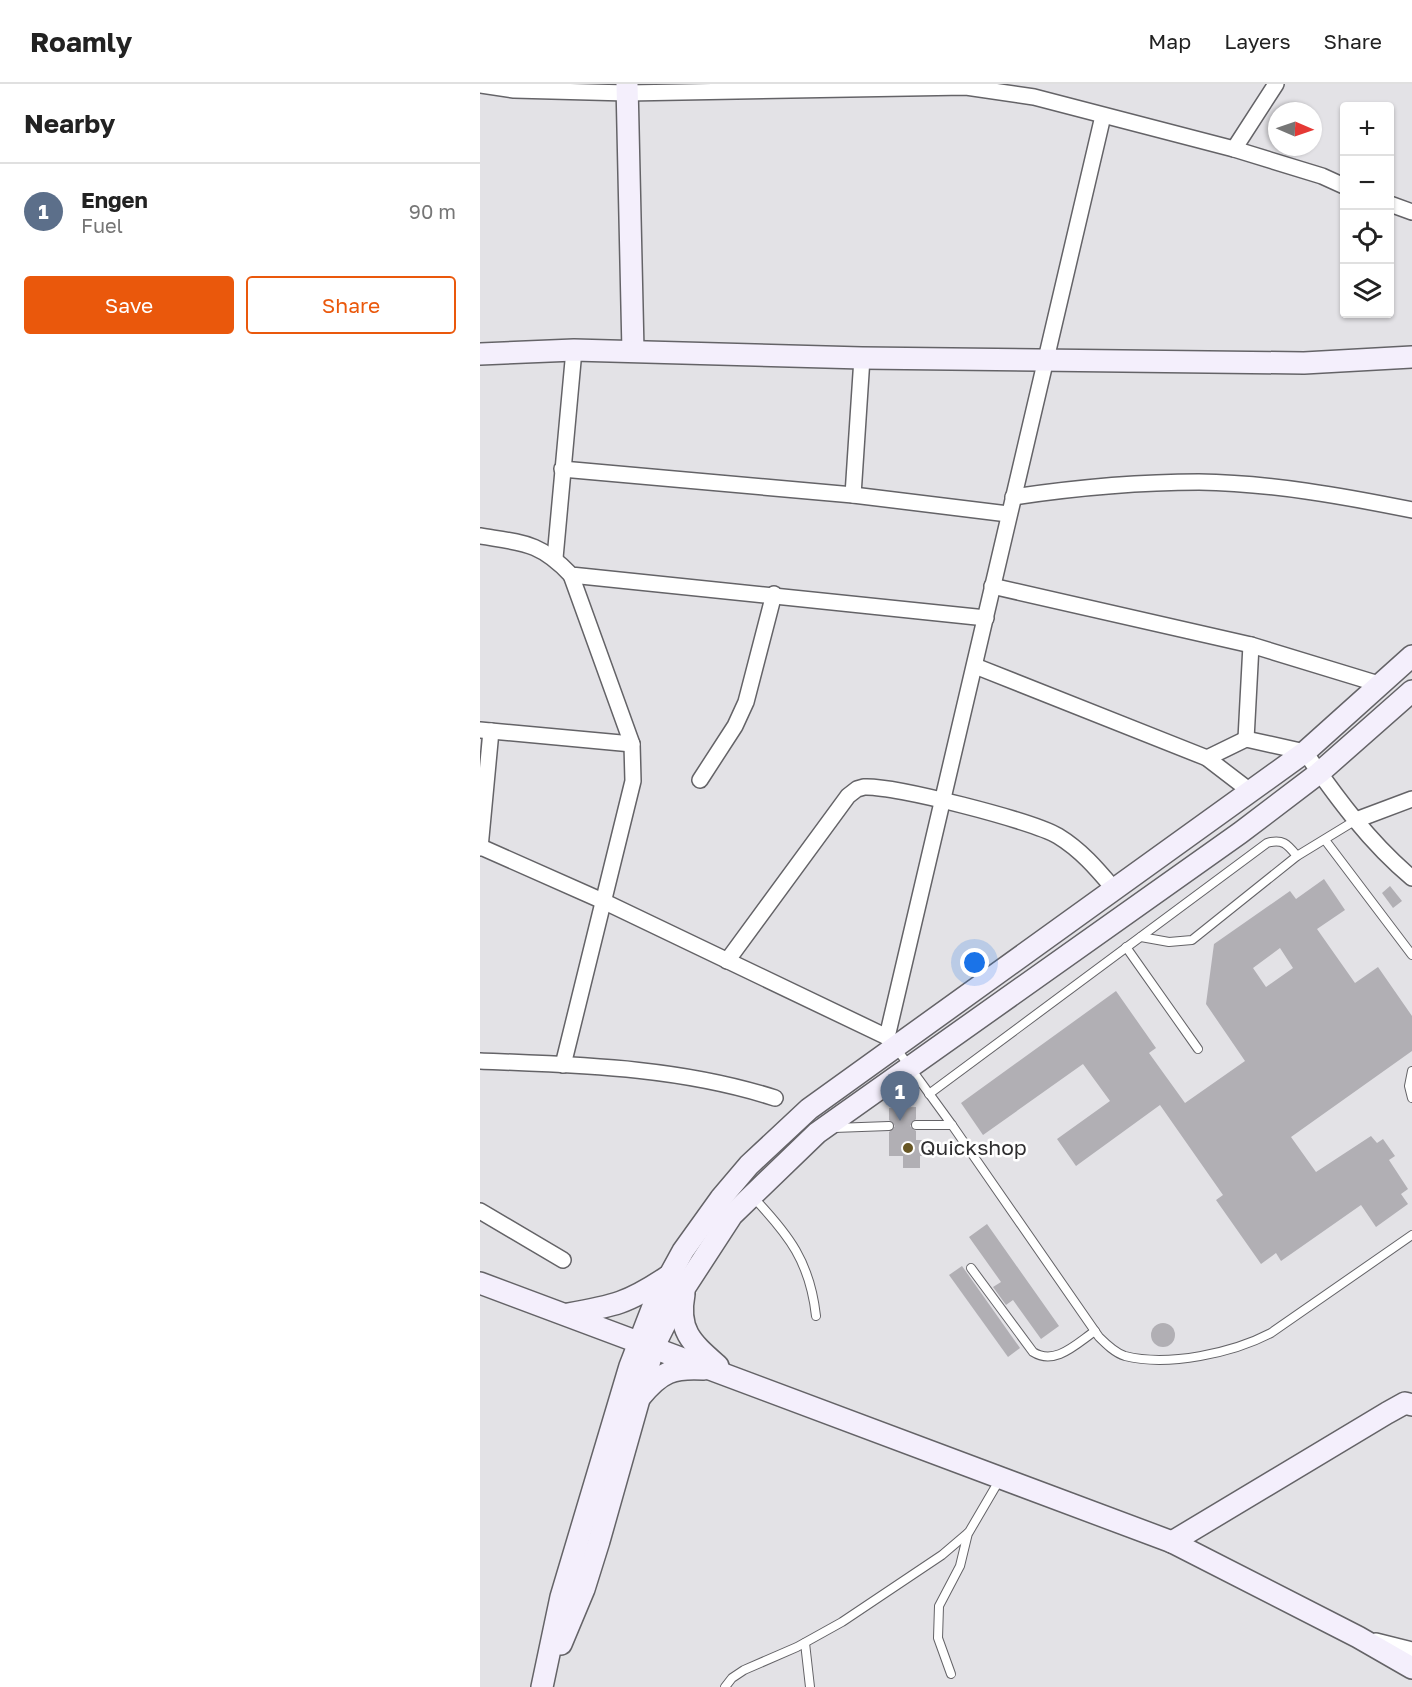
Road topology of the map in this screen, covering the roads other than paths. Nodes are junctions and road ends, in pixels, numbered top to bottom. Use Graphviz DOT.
graph roads {
  1 [pos="1276,84"];
  2 [pos="480,85"];
  3 [pos="966,85"];
  4 [pos="627,89"];
  5 [pos="1103,116"];
  6 [pos="1234,149"];
  7 [pos="1340,184"];
  8 [pos="1394,206"];
  9 [pos="1412,213"];
  10 [pos="574,350"];
  11 [pos="633,351"];
  12 [pos="480,354"];
  13 [pos="1412,357"];
  14 [pos="862,358"];
  15 [pos="1044,359"];
  16 [pos="562,469"];
  17 [pos="853,495"];
  18 [pos="1012,497"];
  19 [pos="1412,510"];
  20 [pos="1008,514"];
  21 [pos="480,536"];
  22 [pos="555,558"];
  23 [pos="571,575"];
  24 [pos="992,586"];
  25 [pos="774,594"];
  26 [pos="986,618"];
  27 [pos="1251,645"];
  28 [pos="1412,656"];
  29 [pos="975,666"];
  30 [pos="1382,685"];
  31 [pos="1412,691"];
  32 [pos="485,731"];
  33 [pos="1246,739"];
  34 [pos="632,744"];
  35 [pos="1305,752"];
  36 [pos="1207,758"];
  37 [pos="1319,773"];
  38 [pos="700,780"];
  39 [pos="1250,790"];
  40 [pos="1412,799"];
  41 [pos="943,801"];
  42 [pos="1356,820"];
  43 [pos="1325,840"];
  44 [pos="480,848"];
  45 [pos="1297,856"];
  46 [pos="1412,878"];
  47 [pos="1114,889"];
  48 [pos="605,902"];
  49 [pos="1141,937"];
  50 [pos="1126,947"];
  51 [pos="1412,955"];
  52 [pos="727,961"];
  53 [pos="891,1042"];
  54 [pos="1198,1050"];
  55 [pos="480,1061"];
  56 [pos="563,1065"];
  57 [pos="908,1067"];
  58 [pos="1412,1071"];
  59 [pos="929,1094"];
  60 [pos="775,1098"];
  61 [pos="1412,1098"];
  62 [pos="916,1125"];
  63 [pos="952,1125"];
  64 [pos="889,1126"];
  65 [pos="824,1128"];
  66 [pos="752,1196"];
  67 [pos="480,1211"];
  68 [pos="1412,1235"];
  69 [pos="563,1260"];
  70 [pos="970,1268"];
  71 [pos="678,1281"];
  72 [pos="480,1283"];
  73 [pos="565,1315"];
  74 [pos="816,1316"];
  75 [pos="1095,1331"];
  76 [pos="647,1344"];
  77 [pos="721,1372"];
  78 [pos="637,1401"];
  79 [pos="1410,1402"];
  80 [pos="1001,1478"];
  81 [pos="969,1532"];
  82 [pos="1172,1542"];
  83 [pos="1358,1637"];
  84 [pos="805,1642"];
  85 [pos="1412,1650"];
  86 [pos="1412,1668"];
  87 [pos="951,1674"];
  88 [pos="543,1683"];
  89 [pos="726,1687"];
  90 [pos="810,1687"];
  1 -- 6 [label="street"];
  2 -- 4 [label="street"];
  3 -- 4 [label="street"];
  3 -- 5 [label="street"];
  4 -- 11 [label="street"];
  5 -- 6 [label="street"];
  5 -- 15 [label="street"];
  6 -- 7 [label="street"];
  8 -- 9 [label="street"];
  10 -- 11 [label="street"];
  10 -- 12 [label="street"];
  10 -- 16 [label="street"];
  11 -- 14 [label="street"];
  13 -- 15 [label="street"];
  14 -- 15 [label="street"];
  14 -- 17 [label="street"];
  15 -- 18 [label="street"];
  16 -- 17 [label="street"];
  16 -- 22 [label="street"];
  17 -- 20 [label="street"];
  18 -- 19 [label="street"];
  18 -- 20 [label="street"];
  20 -- 24 [label="street"];
  21 -- 22 [label="street"];
  22 -- 23 [label="street"];
  23 -- 25 [label="street"];
  23 -- 34 [label="street"];
  24 -- 26 [label="street"];
  24 -- 27 [label="street"];
  25 -- 26 [label="street"];
  25 -- 38 [label="street"];
  26 -- 29 [label="street"];
  27 -- 30 [label="street"];
  27 -- 33 [label="street"];
  28 -- 30 [label="street"];
  29 -- 36 [label="street"];
  29 -- 41 [label="street"];
  30 -- 35 [label="street"];
  31 -- 37 [label="street"];
  32 -- 34 [label="street"];
  32 -- 44 [label="street"];
  33 -- 35 [label="street"];
  33 -- 36 [label="street"];
  34 -- 48 [label="street"];
  35 -- 37 [label="street"];
  35 -- 39 [label="street"];
  36 -- 39 [label="street"];
  37 -- 42 [label="street"];
  37 -- 57 [label="street"];
  39 -- 47 [label="street"];
  40 -- 42 [label="street"];
  41 -- 47 [label="street"];
  41 -- 52 [label="street"];
  41 -- 53 [label="street"];
  42 -- 43 [label="lane"];
  42 -- 46 [label="street"];
  43 -- 45 [label="lane"];
  43 -- 51 [label="lane"];
  44 -- 48 [label="street"];
  45 -- 49 [label="lane"];
  45 -- 49 [label="lane"];
  47 -- 53 [label="street"];
  48 -- 52 [label="street"];
  48 -- 56 [label="street"];
  49 -- 50 [label="lane"];
  50 -- 54 [label="lane"];
  50 -- 59 [label="lane"];
  52 -- 53 [label="street"];
  53 -- 57 [label="lane"];
  53 -- 71 [label="street"];
  55 -- 56 [label="street"];
  56 -- 60 [label="street"];
  57 -- 59 [label="lane"];
  57 -- 65 [label="street"];
  58 -- 61 [label="lane"];
  59 -- 63 [label="lane"];
  62 -- 63 [label="lane"];
  63 -- 75 [label="lane"];
  64 -- 65 [label="lane"];
  65 -- 66 [label="street"];
  66 -- 71 [label="street"];
  66 -- 74 [label="lane"];
  67 -- 69 [label="street"];
  68 -- 75 [label="lane"];
  70 -- 75 [label="lane"];
  71 -- 73 [label="street"];
  71 -- 76 [label="street"];
  71 -- 77 [label="street"];
  72 -- 73 [label="street"];
  73 -- 76 [label="street"];
  76 -- 77 [label="street"];
  76 -- 78 [label="street"];
  76 -- 88 [label="street"];
  77 -- 78 [label="street"];
  77 -- 80 [label="street"];
  78 -- 88 [label="street"];
  79 -- 82 [label="street"];
  80 -- 81 [label="lane"];
  80 -- 82 [label="street"];
  81 -- 84 [label="lane"];
  81 -- 87 [label="lane"];
  82 -- 83 [label="street"];
  83 -- 85 [label="street"];
  83 -- 86 [label="street"];
  84 -- 89 [label="lane"];
  84 -- 90 [label="lane"];
}
